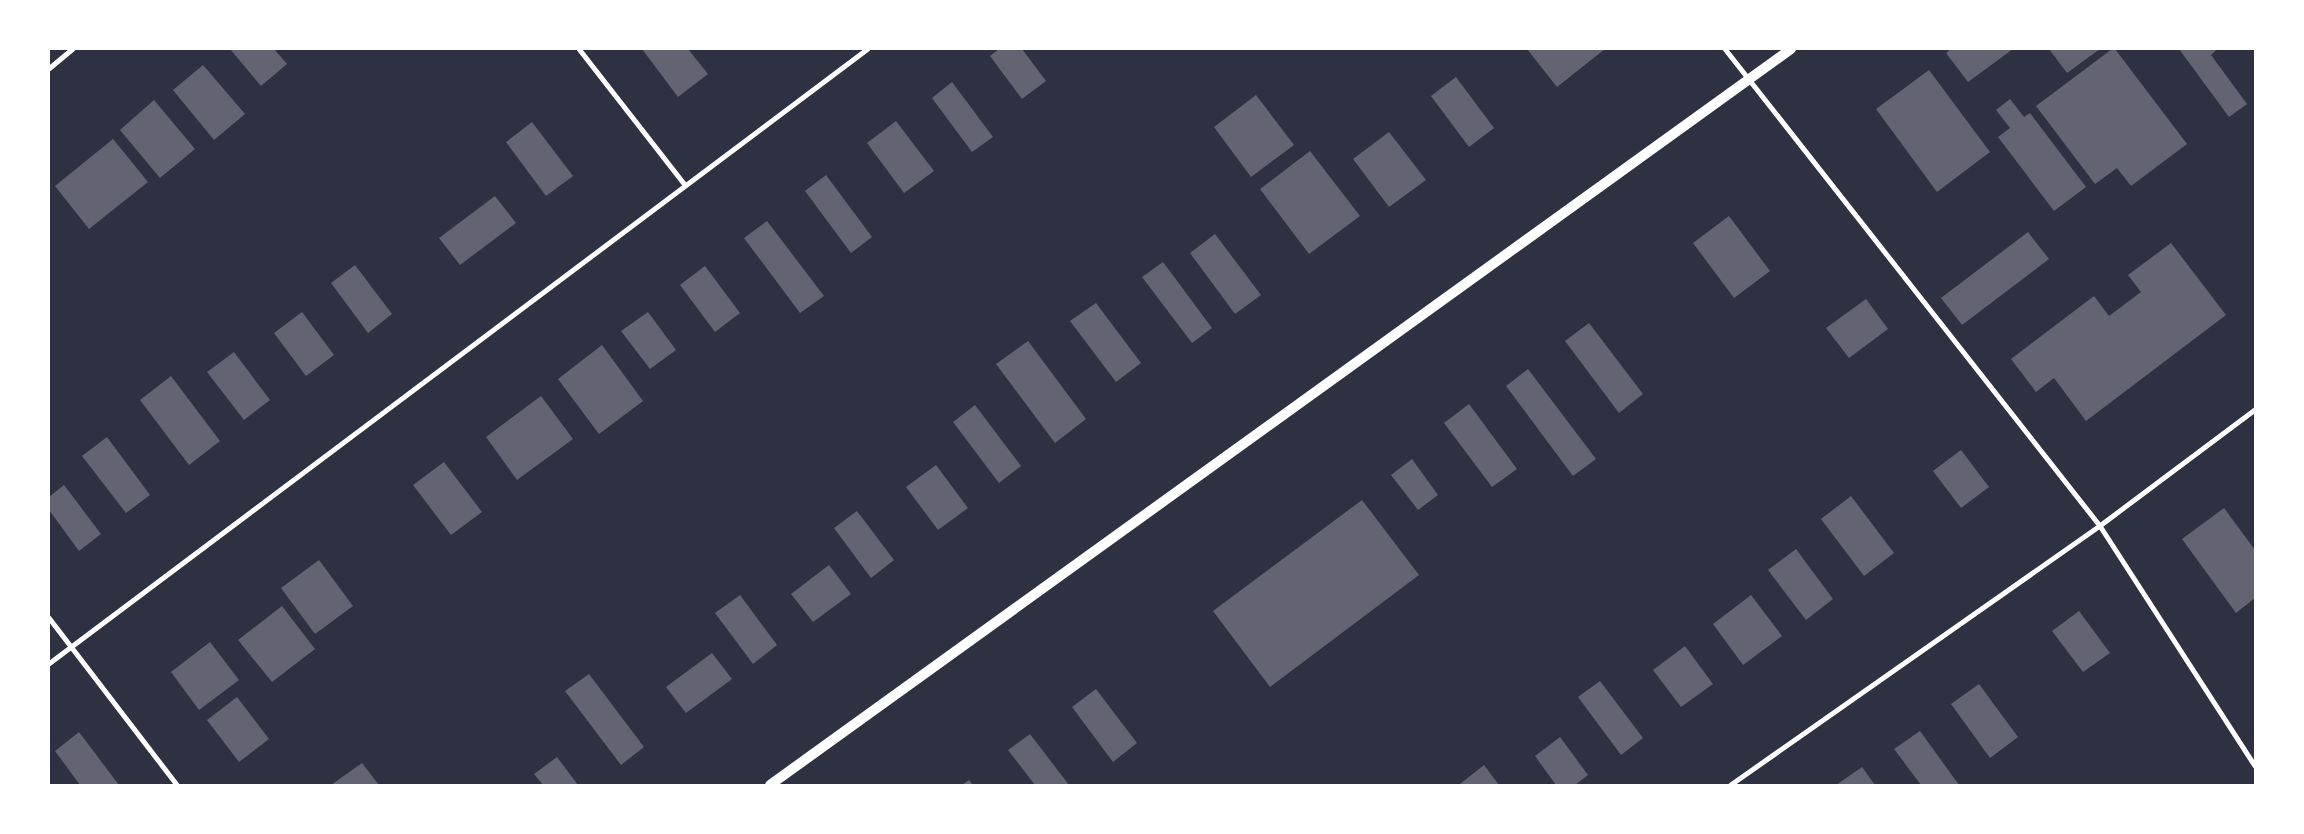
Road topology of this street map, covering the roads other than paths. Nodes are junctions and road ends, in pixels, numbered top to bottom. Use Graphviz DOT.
graph roads {
  1 [pos="74,49"];
  2 [pos="579,49"];
  3 [pos="868,49"];
  4 [pos="1725,49"];
  5 [pos="1791,49"];
  6 [pos="49,68"];
  7 [pos="1750,80"];
  8 [pos="685,185"];
  9 [pos="2255,410"];
  10 [pos="2100,526"];
  11 [pos="49,618"];
  12 [pos="72,647"];
  13 [pos="49,664"];
  14 [pos="2255,766"];
  15 [pos="177,785"];
  16 [pos="770,785"];
  17 [pos="1731,785"];
  1 -- 6 [label="street"];
  2 -- 8 [label="street"];
  3 -- 8 [label="street"];
  4 -- 7 [label="street"];
  5 -- 7 [label="main road"];
  7 -- 10 [label="street"];
  7 -- 16 [label="main road"];
  8 -- 12 [label="street"];
  9 -- 10 [label="street"];
  10 -- 14 [label="street"];
  10 -- 17 [label="street"];
  11 -- 12 [label="street"];
  12 -- 13 [label="street"];
  12 -- 15 [label="street"];
}
